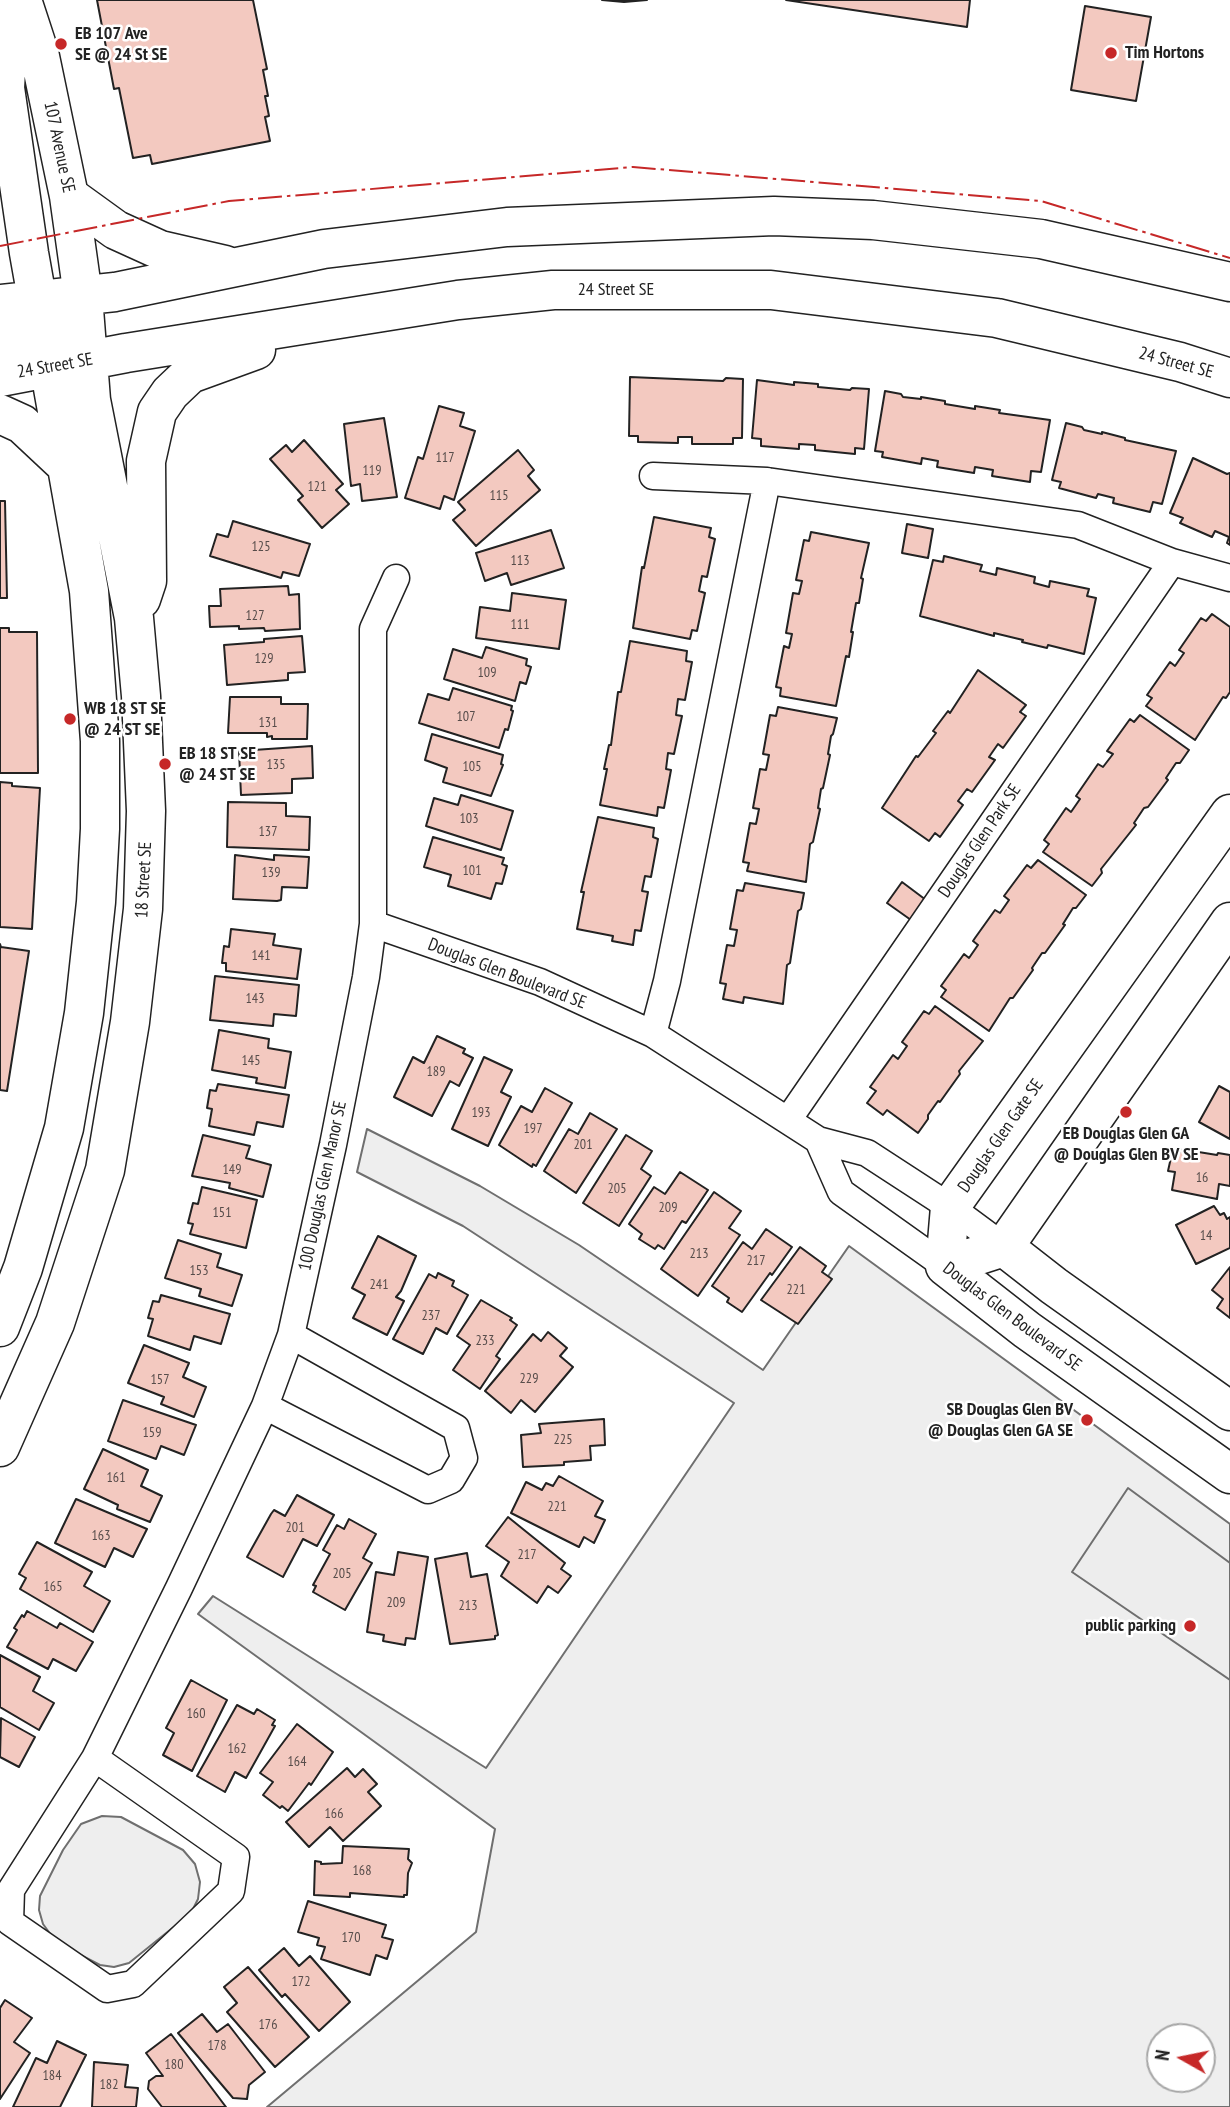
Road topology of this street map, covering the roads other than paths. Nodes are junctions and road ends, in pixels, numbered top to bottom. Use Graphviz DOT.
graph roads {
  1 [pos="10,0"];
  2 [pos="22,0"];
  3 [pos="69,196"];
  4 [pos="237,267"];
  5 [pos="1230,282"];
  6 [pos="83,296"];
  7 [pos="348,319"];
  8 [pos="32,326"];
  9 [pos="0,341"];
  10 [pos="87,360"];
  11 [pos="0,377"];
  12 [pos="1230,378"];
  13 [pos="0,414"];
  14 [pos="69,468"];
  15 [pos="653,476"];
  16 [pos="767,481"];
  17 [pos="1172,562"];
  18 [pos="396,578"];
  19 [pos="1230,578"];
  20 [pos="134,618"];
  21 [pos="1230,814"];
  22 [pos="1230,922"];
  23 [pos="373,924"];
  24 [pos="653,1034"];
  25 [pos="788,1120"];
  26 [pos="818,1140"];
  27 [pos="950,1207"];
  28 [pos="1004,1247"];
  29 [pos="945,1266"];
  30 [pos="0,1327"];
  31 [pos="291,1335"];
  32 [pos="265,1406"];
  33 [pos="1230,1411"];
  34 [pos="0,1447"];
  35 [pos="1230,1474"];
  36 [pos="94,1758"];
  1 -- 8 [label="main road"];
  2 -- 3 [label="main road, 107 Avenue SE"];
  3 -- 4 [label="main road"];
  3 -- 6 [label="main road, 107 Avenue SE"];
  4 -- 5 [label="main road, 24 Street SE"];
  4 -- 6 [label="main road, 24 Street SE"];
  6 -- 8 [label="main road, 24 Street SE"];
  6 -- 10 [label="main road, 18 Street SE"];
  7 -- 10 [label="main road, 24 Street SE"];
  7 -- 12 [label="main road, 24 Street SE"];
  7 -- 20 [label="main road"];
  8 -- 9 [label="main road"];
  8 -- 10 [label="main road, 24 Street SE"];
  8 -- 11 [label="main road, 24 Street SE"];
  8 -- 14 [label="main road"];
  10 -- 20 [label="main road, 18 Street SE"];
  13 -- 14 [label="main road"];
  14 -- 30 [label="main road"];
  15 -- 16 [label="street"];
  16 -- 17 [label="street"];
  16 -- 24 [label="street"];
  17 -- 19 [label="street"];
  17 -- 25 [label="street, Douglas Glen Park SE"];
  18 -- 23 [label="street, 100 Douglas Glen Manor SE"];
  20 -- 34 [label="main road, 18 Street SE"];
  21 -- 27 [label="main road, Douglas Glen Gate SE"];
  22 -- 28 [label="main road"];
  23 -- 24 [label="street, Douglas Glen Boulevard SE"];
  23 -- 31 [label="street, 100 Douglas Glen Manor SE"];
  24 -- 25 [label="street, Douglas Glen Boulevard SE"];
  25 -- 26 [label="street, Douglas Glen Boulevard SE"];
  26 -- 27 [label="street, Douglas Glen Boulevard SE"];
  26 -- 29 [label="street, Douglas Glen Boulevard SE"];
  27 -- 28 [label="street, Douglas Glen Boulevard SE"];
  27 -- 29 [label="main road, Douglas Glen Gate SE"];
  28 -- 29 [label="main road"];
  28 -- 33 [label="main road, Douglas Glen Boulevard SE"];
  29 -- 35 [label="main road, Douglas Glen Boulevard SE"];
  31 -- 32 [label="street, 100 Douglas Glen Manor SE"];
  31 -- 32 [label="street"];
  32 -- 36 [label="street, 100 Douglas Glen Manor SE"];
  36 -- 36 [label="street, 100 Douglas Glen Manor SE"];
}
